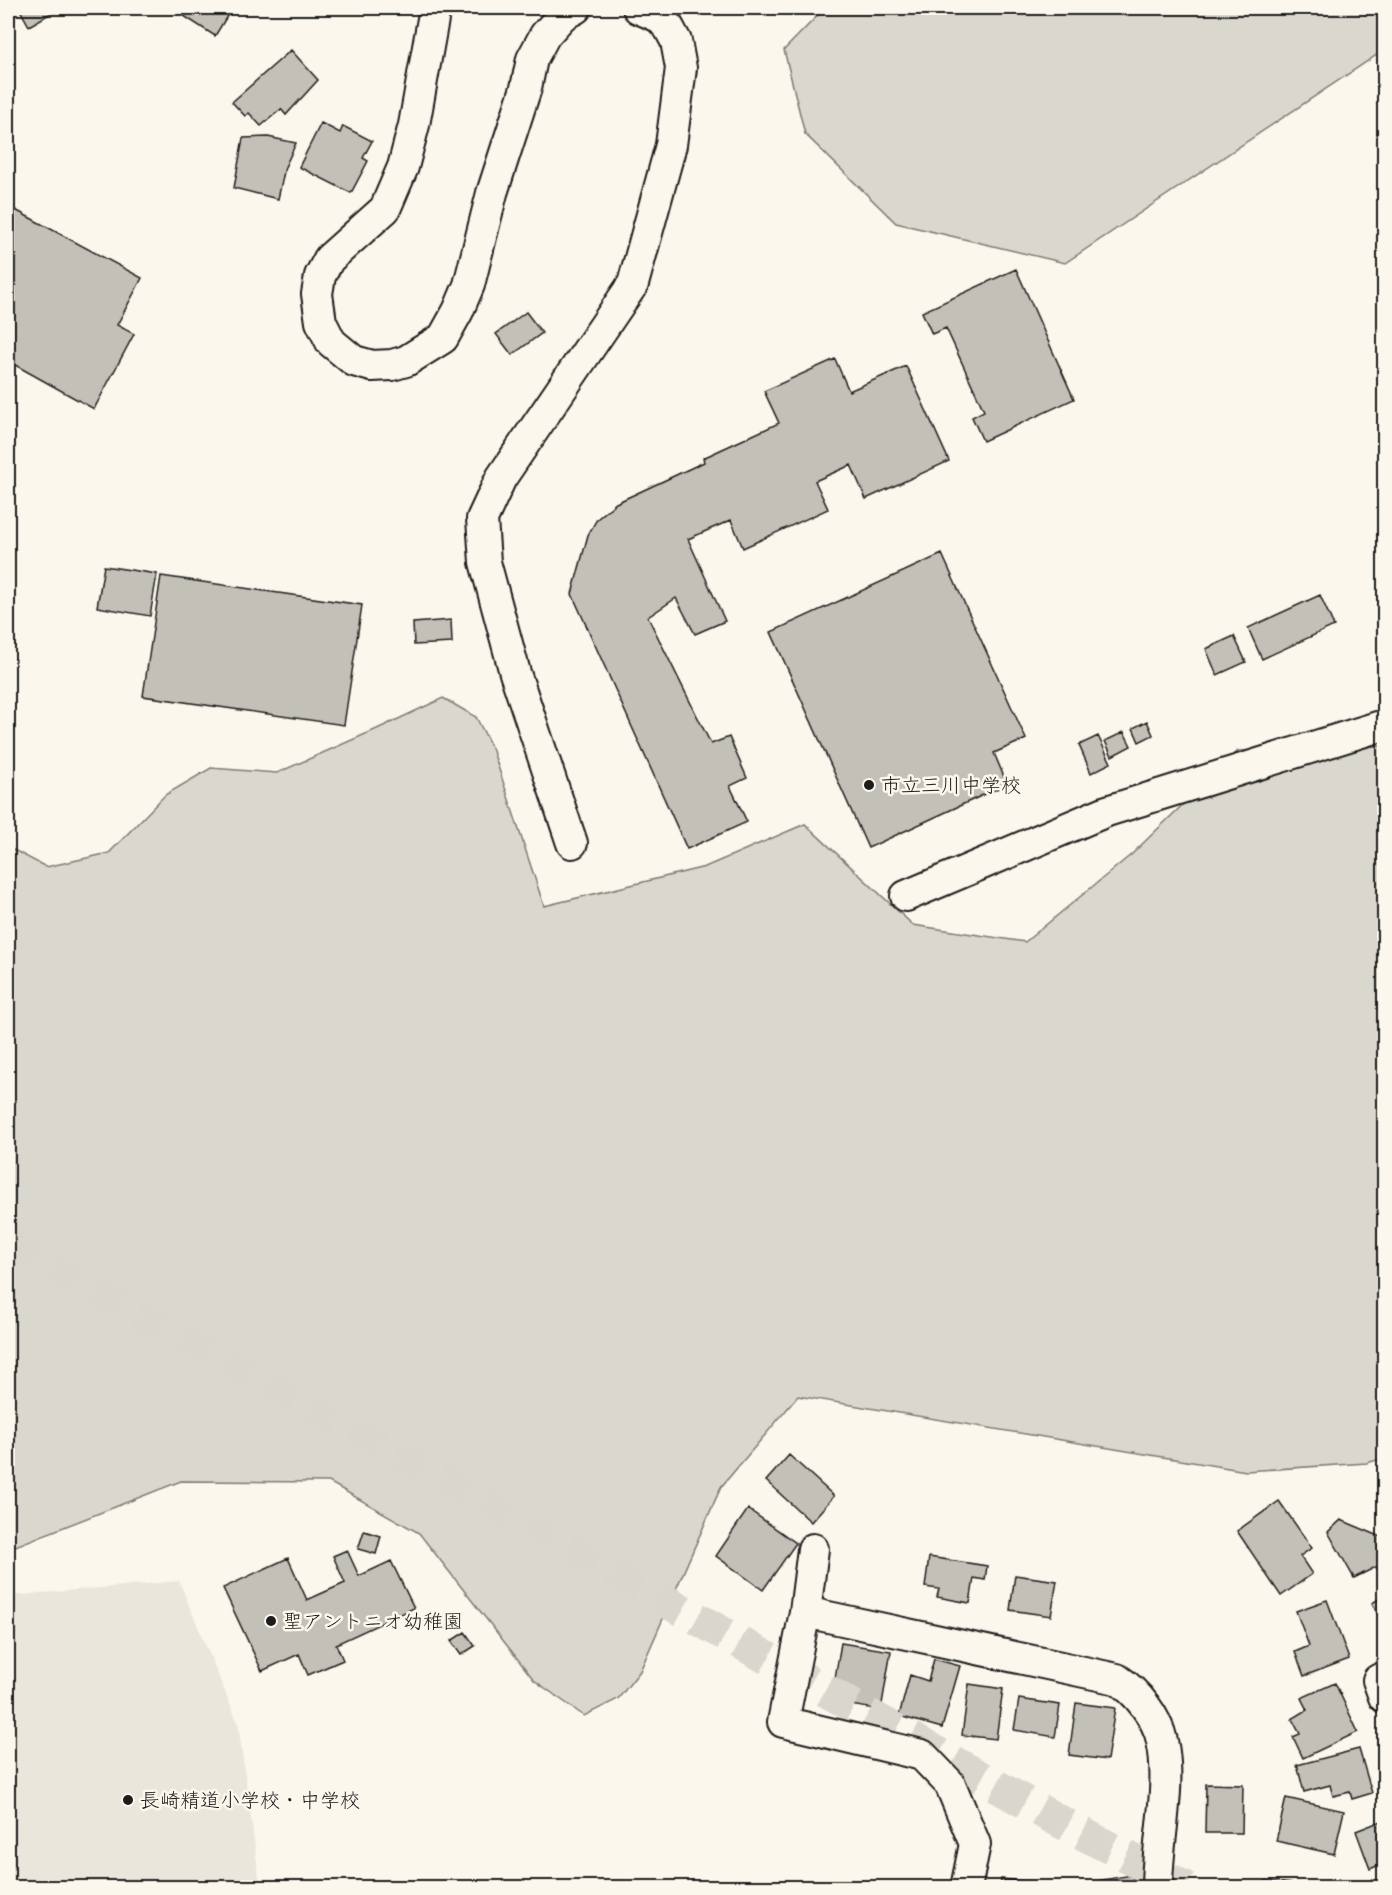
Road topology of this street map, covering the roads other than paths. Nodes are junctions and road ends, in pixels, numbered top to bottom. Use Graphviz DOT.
graph roads {
  1 [pos="435,8"];
  2 [pos="576,8"];
  3 [pos="638,8"];
  4 [pos="1384,725"];
  5 [pos="572,843"];
  6 [pos="906,896"];
  7 [pos="813,1549"];
  8 [pos="805,1612"];
  9 [pos="1384,1677"];
  10 [pos="1384,1697"];
  11 [pos="966,1887"];
  12 [pos="1157,1887"];
  1 -- 2 [label="street"];
  3 -- 5 [label="street"];
  4 -- 6 [label="street"];
  7 -- 8 [label="street"];
  8 -- 11 [label="street"];
  8 -- 12 [label="street"];
  9 -- 10 [label="street"];
}
